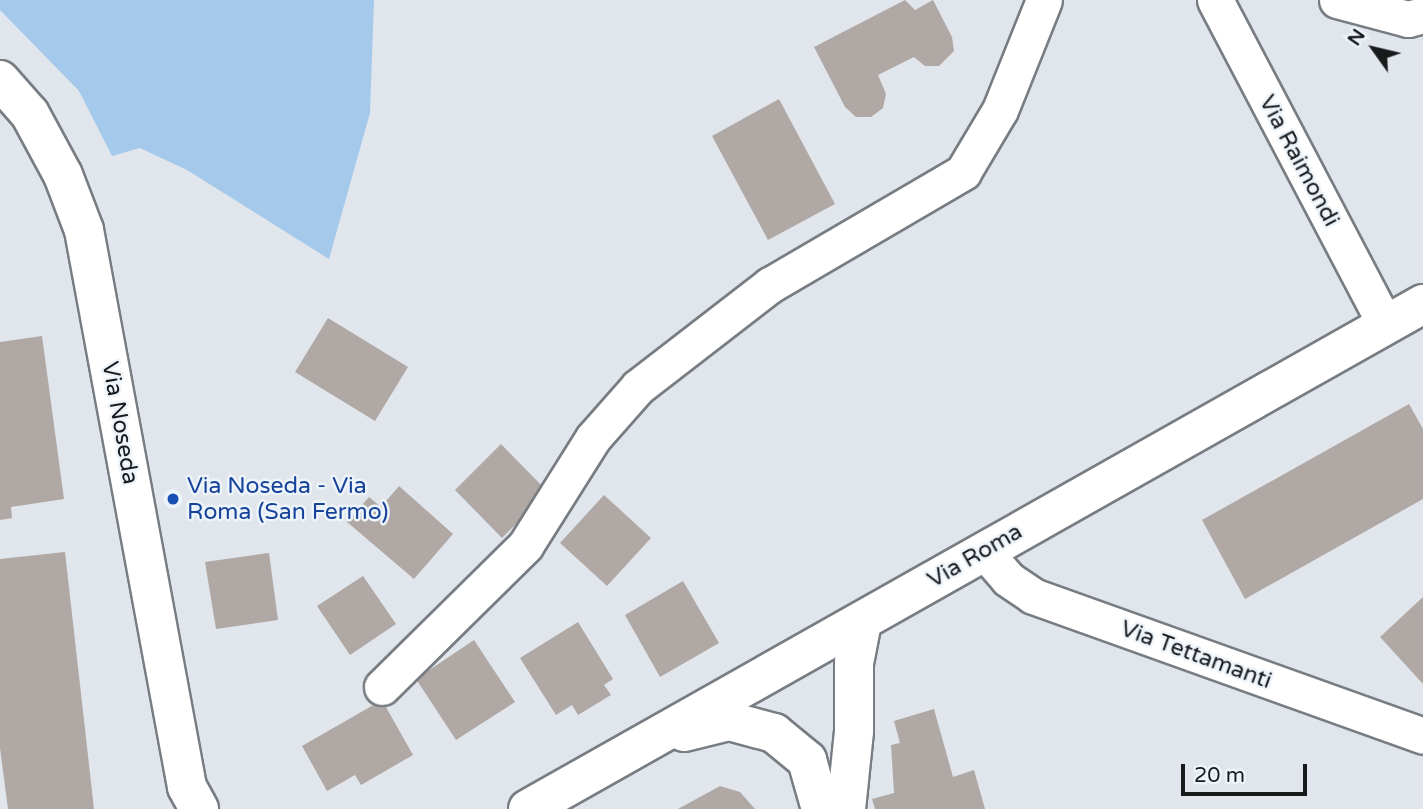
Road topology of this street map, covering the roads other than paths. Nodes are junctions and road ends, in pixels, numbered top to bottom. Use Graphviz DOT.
graph roads {
  1 [pos="1044,0"];
  2 [pos="1215,0"];
  3 [pos="1338,0"];
  4 [pos="1423,15"];
  5 [pos="0,80"];
  6 [pos="1423,304"];
  7 [pos="1384,322"];
  8 [pos="984,551"];
  9 [pos="862,622"];
  10 [pos="382,687"];
  11 [pos="1423,736"];
  12 [pos="648,741"];
  13 [pos="189,802"];
  14 [pos="528,809"];
  15 [pos="821,809"];
  16 [pos="846,809"];
  1 -- 10 [label="street"];
  2 -- 7 [label="street, Via Raimondi"];
  3 -- 4 [label="street"];
  5 -- 13 [label="main road, Via Noseda"];
  6 -- 7 [label="main road, Via Roma"];
  7 -- 8 [label="main road, Via Roma"];
  8 -- 9 [label="main road, Via Roma"];
  8 -- 11 [label="street, Via Tettamanti"];
  9 -- 12 [label="main road, Via Roma"];
  9 -- 16 [label="main road"];
  12 -- 14 [label="main road, Via Roma"];
  12 -- 15 [label="main road"];
}
